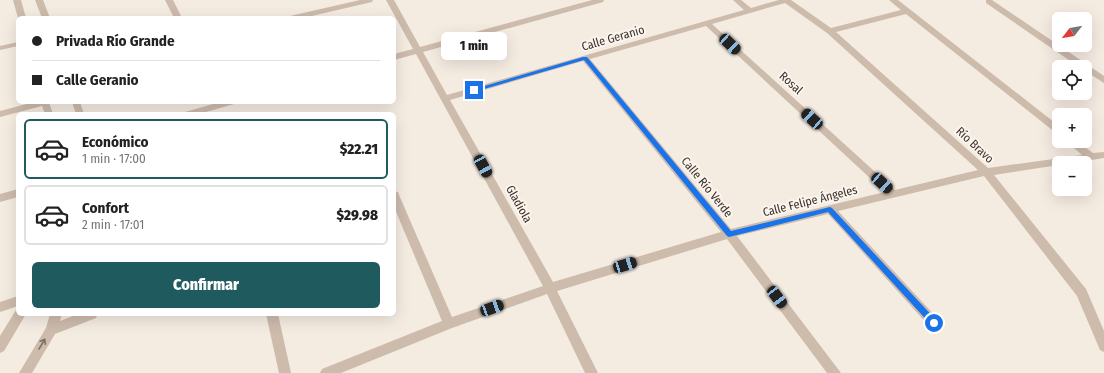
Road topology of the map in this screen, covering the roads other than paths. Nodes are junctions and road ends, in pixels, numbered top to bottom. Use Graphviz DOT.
graph roads {
  1 [pos="17,0"];
  2 [pos="39,0"];
  3 [pos="169,0"];
  4 [pos="368,0"];
  5 [pos="390,0"];
  6 [pos="600,0"];
  7 [pos="737,0"];
  8 [pos="787,0"];
  9 [pos="893,0"];
  10 [pos="989,1"];
  11 [pos="750,11"];
  12 [pos="907,11"];
  13 [pos="21,16"];
  14 [pos="45,16"];
  15 [pos="177,16"];
  16 [pos="301,16"];
  17 [pos="707,23"];
  18 [pos="830,31"];
  19 [pos="16,44"];
  20 [pos="0,48"];
  21 [pos="418,51"];
  22 [pos="396,56"];
  23 [pos="585,58"];
  24 [pos="1104,80"];
  25 [pos="446,98"];
  26 [pos="38,104"];
  27 [pos="224,104"];
  28 [pos="195,112"];
  29 [pos="0,114"];
  30 [pos="1052,125"];
  31 [pos="1080,148"];
  32 [pos="1104,155"];
  33 [pos="1090,156"];
  34 [pos="1092,157"];
  35 [pos="1052,163"];
  36 [pos="986,172"];
  37 [pos="16,194"];
  38 [pos="893,194"];
  39 [pos="0,198"];
  40 [pos="396,200"];
  41 [pos="830,209"];
  42 [pos="729,234"];
  43 [pos="550,288"];
  44 [pos="16,302"];
  45 [pos="0,307"];
  46 [pos="19,316"];
  47 [pos="55,316"];
  48 [pos="87,316"];
  49 [pos="272,316"];
  50 [pos="934,323"];
  51 [pos="449,324"];
  52 [pos="51,330"];
  53 [pos="1104,346"];
  54 [pos="0,347"];
  55 [pos="25,373"];
  56 [pos="285,373"];
  57 [pos="326,373"];
  58 [pos="592,373"];
  59 [pos="835,373"];
  1 -- 13 [label="street"];
  2 -- 14 [label="street"];
  3 -- 15 [label="street"];
  4 -- 16 [label="street"];
  5 -- 21 [label="street, Gladiola"];
  6 -- 21 [label="street"];
  7 -- 11 [label="street"];
  8 -- 11 [label="street, Calle Geranio"];
  8 -- 18 [label="street, Río Bravo"];
  9 -- 12 [label="street"];
  10 -- 24 [label="street"];
  11 -- 17 [label="street, Calle Geranio"];
  12 -- 18 [label="street"];
  12 -- 30 [label="street"];
  17 -- 23 [label="street, Calle Geranio"];
  17 -- 38 [label="street, Rosal"];
  18 -- 36 [label="street, Río Bravo"];
  19 -- 20 [label="street"];
  21 -- 22 [label="street"];
  21 -- 25 [label="street, Gladiola"];
  23 -- 25 [label="street, Calle Geranio"];
  23 -- 42 [label="street, Calle Río Verde"];
  25 -- 43 [label="street, Gladiola"];
  26 -- 29 [label="street"];
  27 -- 28 [label="street"];
  31 -- 33 [label="street"];
  32 -- 34 [label="street, Calle Felipe Ángeles"];
  35 -- 36 [label="street, Calle Felipe Ángeles"];
  36 -- 38 [label="street, Calle Felipe Ángeles"];
  36 -- 53 [label="street, Río Bravo"];
  37 -- 39 [label="street"];
  38 -- 41 [label="street, Calle Felipe Ángeles"];
  40 -- 51 [label="street"];
  41 -- 42 [label="street, Calle Felipe Ángeles"];
  41 -- 50 [label="street"];
  42 -- 43 [label="street, Calle Felipe Ángeles"];
  42 -- 59 [label="street, Calle Río Verde"];
  43 -- 51 [label="street, Calle Felipe Ángeles"];
  43 -- 58 [label="street, Gladiola"];
  44 -- 45 [label="street"];
  46 -- 54 [label="street"];
  47 -- 52 [label="street"];
  48 -- 52 [label="street"];
  49 -- 56 [label="street"];
  51 -- 57 [label="street, Calle Felipe Ángeles"];
  55 -- 52 [label="street, one-way"];
}
